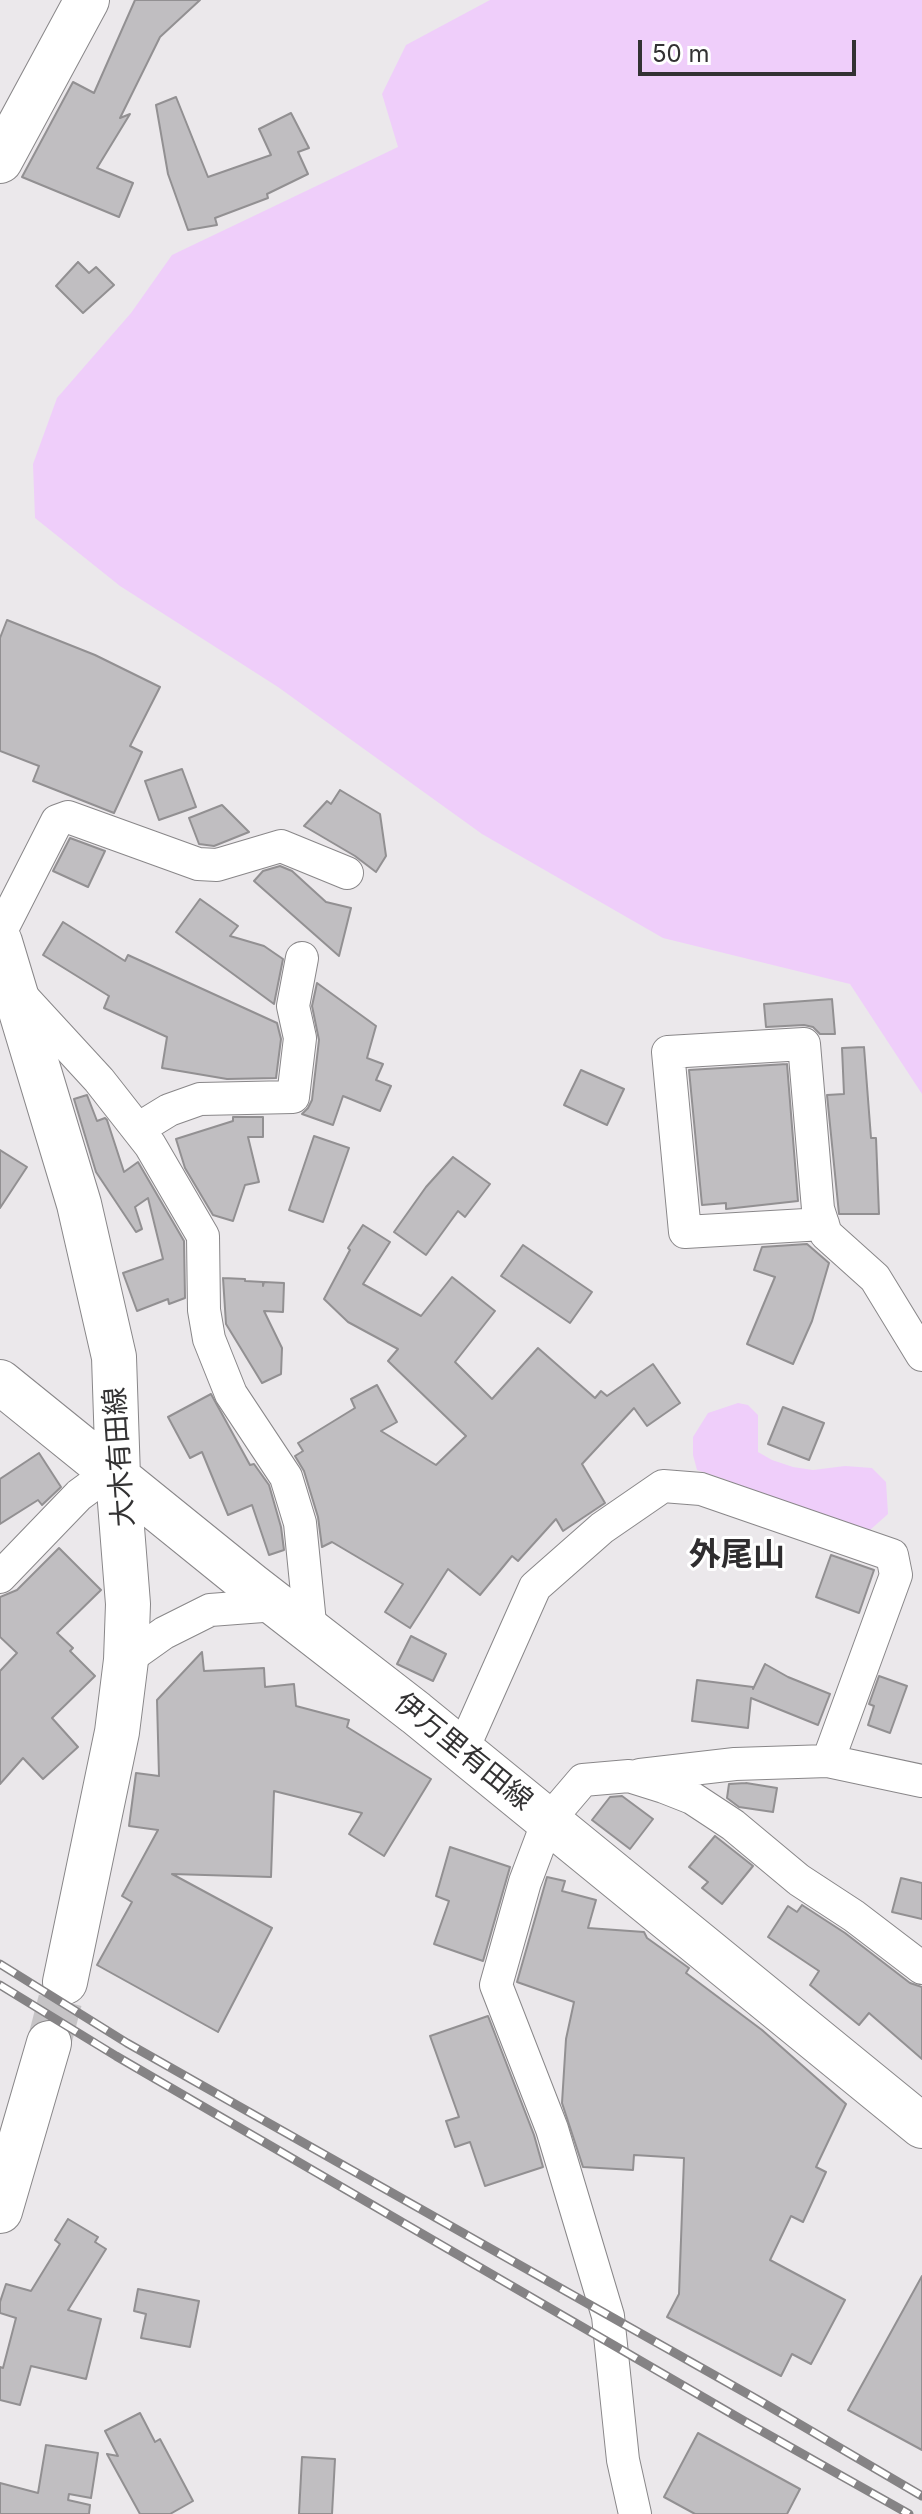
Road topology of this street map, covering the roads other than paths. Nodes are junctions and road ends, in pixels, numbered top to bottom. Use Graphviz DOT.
graph roads {
  1 [pos="87,0"];
  2 [pos="0,161"];
  3 [pos="347,873"];
  4 [pos="0,933"];
  5 [pos="0,942"];
  6 [pos="302,958"];
  7 [pos="13,986"];
  8 [pos="138,1129"];
  9 [pos="823,1224"];
  10 [pos="922,1355"];
  11 [pos="0,1382"];
  12 [pos="118,1477"];
  13 [pos="0,1577"];
  14 [pos="276,1605"];
  15 [pos="311,1633"];
  16 [pos="126,1660"];
  17 [pos="462,1751"];
  18 [pos="828,1761"];
  19 [pos="629,1776"];
  20 [pos="922,1781"];
  21 [pos="548,1821"];
  22 [pos="922,1968"];
  23 [pos="65,1982"];
  24 [pos="49,2043"];
  25 [pos="922,2126"];
  26 [pos="0,2211"];
  27 [pos="635,2514"];
  1 -- 2 [label="main road"];
  3 -- 4 [label="street"];
  5 -- 7 [label="main road, 大木有田線"];
  6 -- 8 [label="street"];
  7 -- 8 [label="street"];
  7 -- 12 [label="main road, 大木有田線"];
  8 -- 15 [label="street"];
  9 -- 9 [label="street"];
  9 -- 10 [label="street"];
  11 -- 12 [label="main road, 伊万里有田線"];
  12 -- 13 [label="street"];
  12 -- 14 [label="main road, 伊万里有田線"];
  12 -- 16 [label="main road, 大木有田線"];
  14 -- 15 [label="main road, 伊万里有田線"];
  14 -- 16 [label="street"];
  15 -- 17 [label="main road, 伊万里有田線"];
  16 -- 23 [label="main road, 大木有田線"];
  17 -- 18 [label="street"];
  17 -- 21 [label="main road, 伊万里有田線"];
  18 -- 19 [label="street"];
  18 -- 20 [label="street"];
  19 -- 21 [label="street"];
  19 -- 22 [label="street"];
  21 -- 25 [label="main road, 伊万里有田線"];
  21 -- 27 [label="street"];
  24 -- 26 [label="main road"];
}
